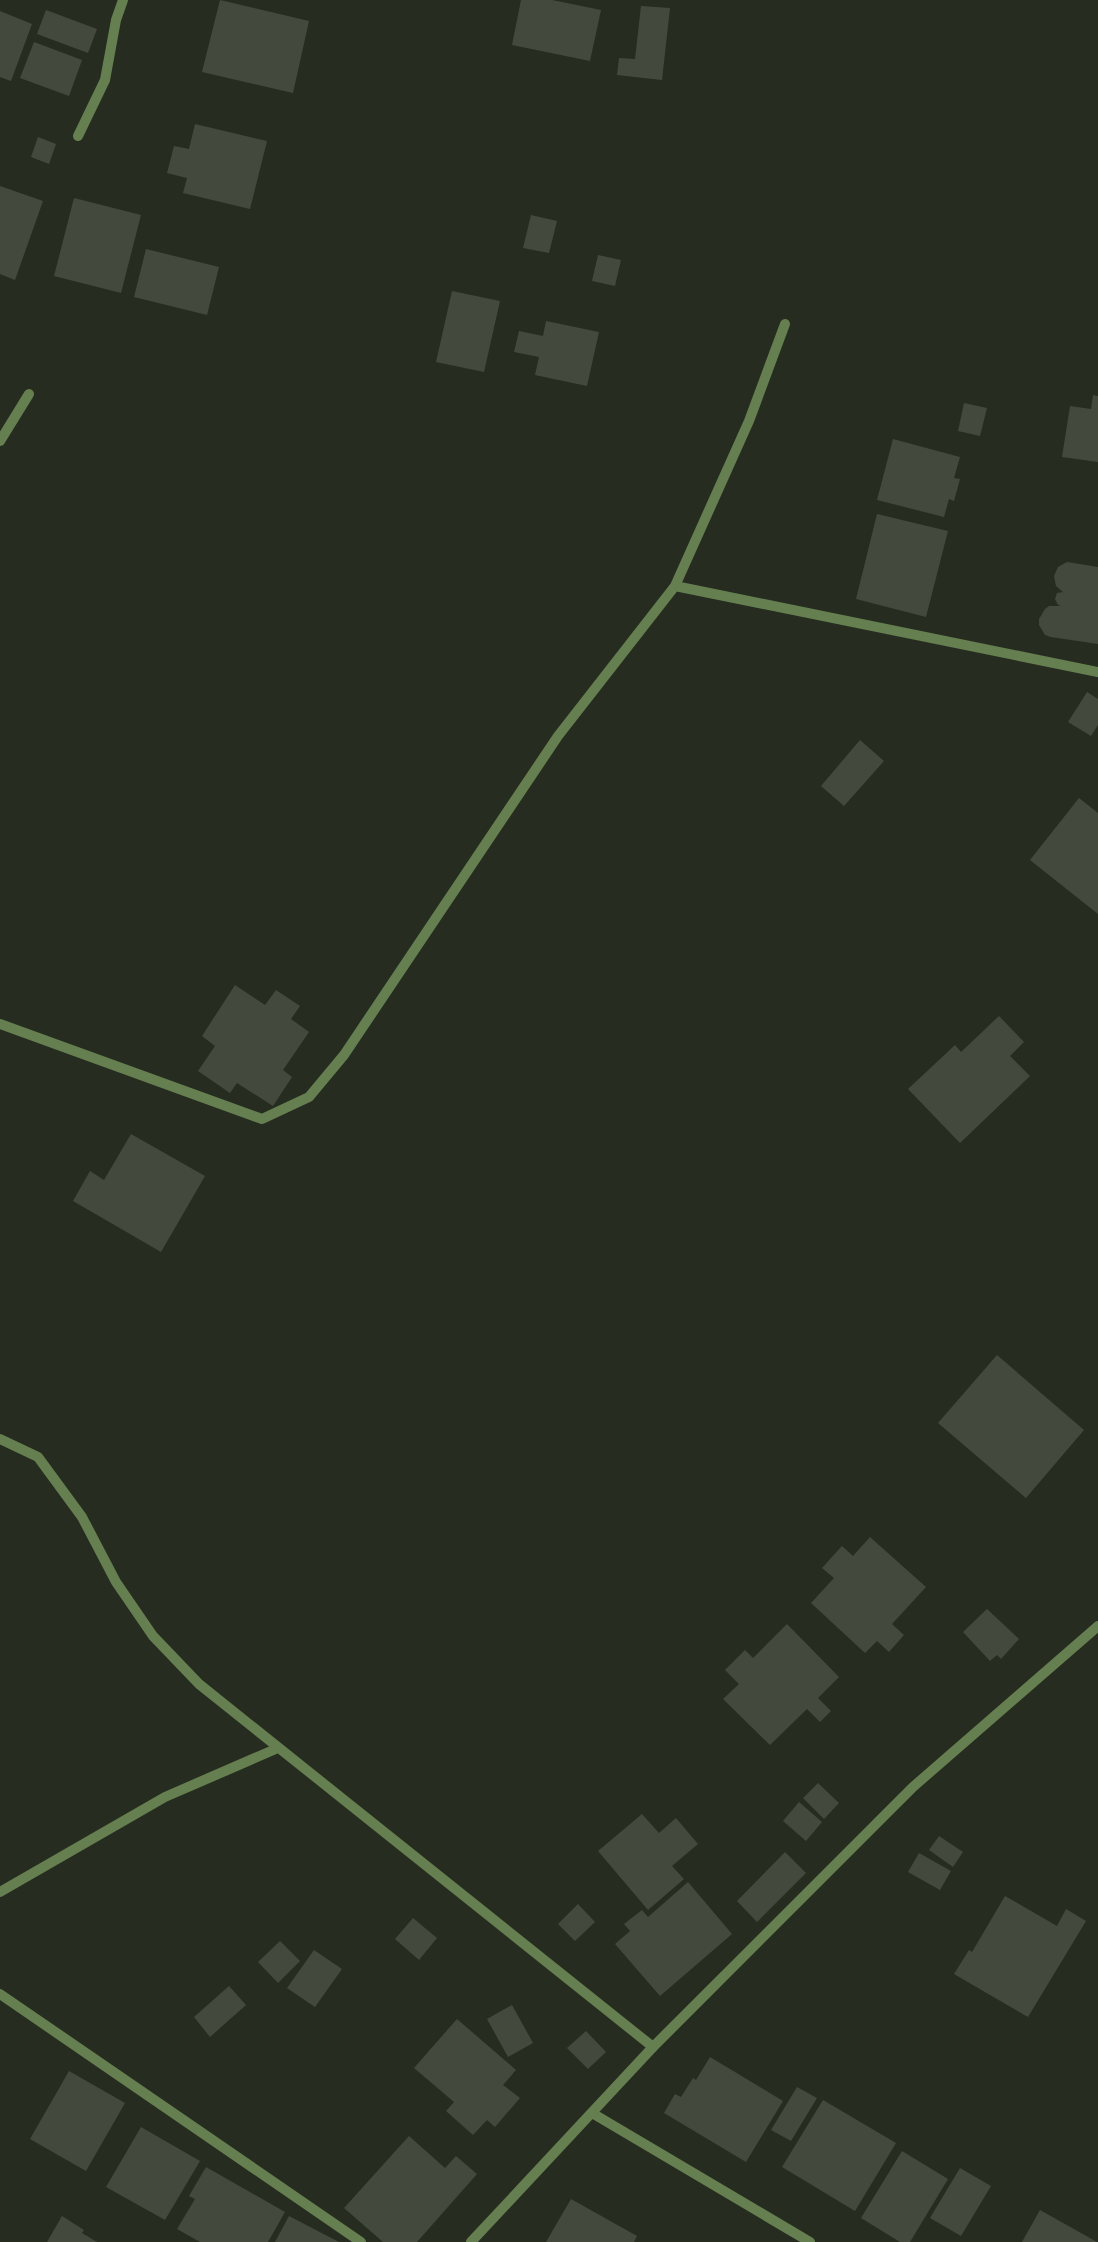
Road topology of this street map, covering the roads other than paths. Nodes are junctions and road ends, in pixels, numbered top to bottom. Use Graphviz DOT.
graph roads {
  1 [pos="123,0"];
  2 [pos="78,136"];
  3 [pos="786,324"];
  4 [pos="29,394"];
  5 [pos="0,441"];
  6 [pos="675,586"];
  7 [pos="1098,672"];
  8 [pos="0,1024"];
  9 [pos="0,1438"];
  10 [pos="1098,1626"];
  11 [pos="278,1748"];
  12 [pos="0,1892"];
  13 [pos="0,1994"];
  14 [pos="653,2047"];
  15 [pos="592,2113"];
  16 [pos="361,2242"];
  17 [pos="471,2242"];
  18 [pos="810,2242"];
  1 -- 2 [label="street"];
  3 -- 6 [label="street"];
  4 -- 5 [label="street"];
  6 -- 7 [label="street"];
  6 -- 8 [label="street"];
  9 -- 11 [label="street"];
  10 -- 14 [label="street"];
  11 -- 12 [label="street"];
  11 -- 14 [label="street"];
  13 -- 16 [label="street"];
  14 -- 15 [label="street"];
  15 -- 17 [label="street"];
  15 -- 18 [label="street"];
}
